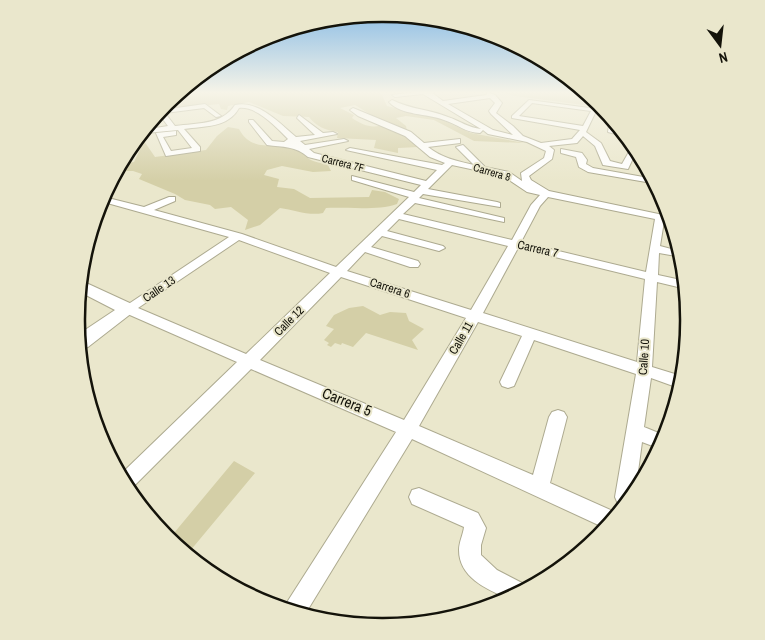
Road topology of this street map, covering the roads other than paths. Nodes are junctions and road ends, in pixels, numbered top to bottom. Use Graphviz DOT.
graph roads {
  1 [pos="168,122"];
  2 [pos="220,122"];
  3 [pos="250,122"];
  4 [pos="273,122"];
  5 [pos="305,122"];
  6 [pos="376,122"];
  7 [pos="454,122"];
  8 [pos="475,122"];
  9 [pos="505,122"];
  10 [pos="572,122"];
  11 [pos="588,122"];
  12 [pos="194,124"];
  13 [pos="460,125"];
  14 [pos="172,127"];
  15 [pos="154,130"];
  16 [pos="486,130"];
  17 [pos="583,130"];
  18 [pos="183,131"];
  19 [pos="333,134"];
  20 [pos="320,135"];
  21 [pos="520,138"];
  22 [pos="292,140"];
  23 [pos="419,140"];
  24 [pos="270,143"];
  25 [pos="349,144"];
  26 [pos="542,145"];
  27 [pos="302,148"];
  28 [pos="564,151"];
  29 [pos="316,156"];
  30 [pos="388,156"];
  31 [pos="630,156"];
  32 [pos="446,165"];
  33 [pos="481,167"];
  34 [pos="625,167"];
  35 [pos="369,169"];
  36 [pos="639,169"];
  37 [pos="645,180"];
  38 [pos="422,190"];
  39 [pos="468,191"];
  40 [pos="546,193"];
  41 [pos="172,199"];
  42 [pos="110,202"];
  43 [pos="497,205"];
  44 [pos="141,212"];
  45 [pos="394,215"];
  46 [pos="661,217"];
  47 [pos="500,220"];
  48 [pos="663,221"];
  49 [pos="379,232"];
  50 [pos="238,236"];
  51 [pos="516,244"];
  52 [pos="363,248"];
  53 [pos="439,248"];
  54 [pos="654,248"];
  55 [pos="672,252"];
  56 [pos="414,264"];
  57 [pos="339,272"];
  58 [pos="651,276"];
  59 [pos="677,283"];
  60 [pos="87,290"];
  61 [pos="128,309"];
  62 [pos="474,316"];
  63 [pos="530,334"];
  64 [pos="86,339"];
  65 [pos="247,362"];
  66 [pos="644,370"];
  67 [pos="674,380"];
  68 [pos="508,382"];
  69 [pos="558,417"];
  70 [pos="409,428"];
  71 [pos="636,432"];
  72 [pos="655,439"];
  73 [pos="128,475"];
  74 [pos="538,487"];
  75 [pos="626,491"];
  76 [pos="419,497"];
  77 [pos="605,518"];
  78 [pos="511,588"];
  79 [pos="298,605"];
  1 -- 14 [label="street"];
  2 -- 12 [label="street, Carrera 7F"];
  3 -- 24 [label="street"];
  4 -- 22 [label="street, Carrera 7F"];
  5 -- 20 [label="street"];
  6 -- 23 [label="street, Carrera 8"];
  7 -- 13 [label="street"];
  8 -- 13 [label="street"];
  8 -- 16 [label="street"];
  9 -- 21 [label="street"];
  10 -- 17 [label="street"];
  11 -- 17 [label="street"];
  12 -- 14 [label="street"];
  13 -- 16 [label="street"];
  14 -- 15 [label="street"];
  14 -- 18 [label="street"];
  16 -- 21 [label="street"];
  17 -- 26 [label="street"];
  17 -- 34 [label="street"];
  18 -- 18 [label="street"];
  19 -- 20 [label="street"];
  20 -- 22 [label="street"];
  21 -- 26 [label="street"];
  22 -- 24 [label="street"];
  22 -- 27 [label="street, Carrera 7F"];
  23 -- 32 [label="street, Carrera 8"];
  23 -- 33 [label="street"];
  24 -- 27 [label="street"];
  25 -- 27 [label="street"];
  25 -- 29 [label="street"];
  25 -- 30 [label="street"];
  26 -- 40 [label="street"];
  27 -- 29 [label="street, Carrera 7F"];
  28 -- 37 [label="street"];
  29 -- 35 [label="street, Carrera 7F"];
  30 -- 32 [label="street"];
  30 -- 35 [label="street"];
  31 -- 34 [label="street"];
  32 -- 33 [label="street, Carrera 8"];
  32 -- 38 [label="street, Calle 12"];
  33 -- 40 [label="street, Carrera 8"];
  34 -- 36 [label="street"];
  35 -- 38 [label="street, Carrera 7F"];
  35 -- 38 [label="street"];
  38 -- 39 [label="street"];
  38 -- 43 [label="street"];
  38 -- 45 [label="street, Calle 12"];
  38 -- 47 [label="street"];
  40 -- 46 [label="street, Carrera 8"];
  40 -- 51 [label="street, Calle 11"];
  41 -- 44 [label="street"];
  42 -- 44 [label="street, Carrera 6"];
  44 -- 50 [label="street, Carrera 6"];
  45 -- 49 [label="street, Calle 12"];
  45 -- 51 [label="street, Carrera 7"];
  48 -- 54 [label="street, Calle 10"];
  49 -- 52 [label="street, Calle 12"];
  49 -- 53 [label="street"];
  50 -- 57 [label="street, Carrera 6"];
  50 -- 61 [label="street, Calle 13"];
  51 -- 58 [label="street, Carrera 7"];
  51 -- 62 [label="street, Calle 11"];
  52 -- 56 [label="street"];
  52 -- 57 [label="street, Calle 12"];
  54 -- 55 [label="street"];
  54 -- 58 [label="street, Calle 10"];
  57 -- 62 [label="street, Carrera 6"];
  57 -- 65 [label="street, Calle 12"];
  58 -- 59 [label="street, Carrera 7"];
  58 -- 66 [label="street, Calle 10"];
  60 -- 61 [label="street, Carrera 5"];
  61 -- 64 [label="street, Calle 13"];
  61 -- 65 [label="street, Carrera 5"];
  62 -- 63 [label="street, Carrera 6"];
  62 -- 70 [label="street, Calle 11"];
  63 -- 66 [label="street, Carrera 6"];
  63 -- 68 [label="street"];
  65 -- 70 [label="street, Carrera 5"];
  65 -- 73 [label="street, Calle 12"];
  66 -- 67 [label="street, Carrera 6"];
  66 -- 71 [label="street, Calle 10"];
  69 -- 74 [label="street"];
  70 -- 74 [label="street, Carrera 5"];
  70 -- 79 [label="street, Calle 11"];
  71 -- 72 [label="street"];
  71 -- 75 [label="street, Calle 10"];
  74 -- 77 [label="street, Carrera 5"];
  76 -- 78 [label="street"];
}
